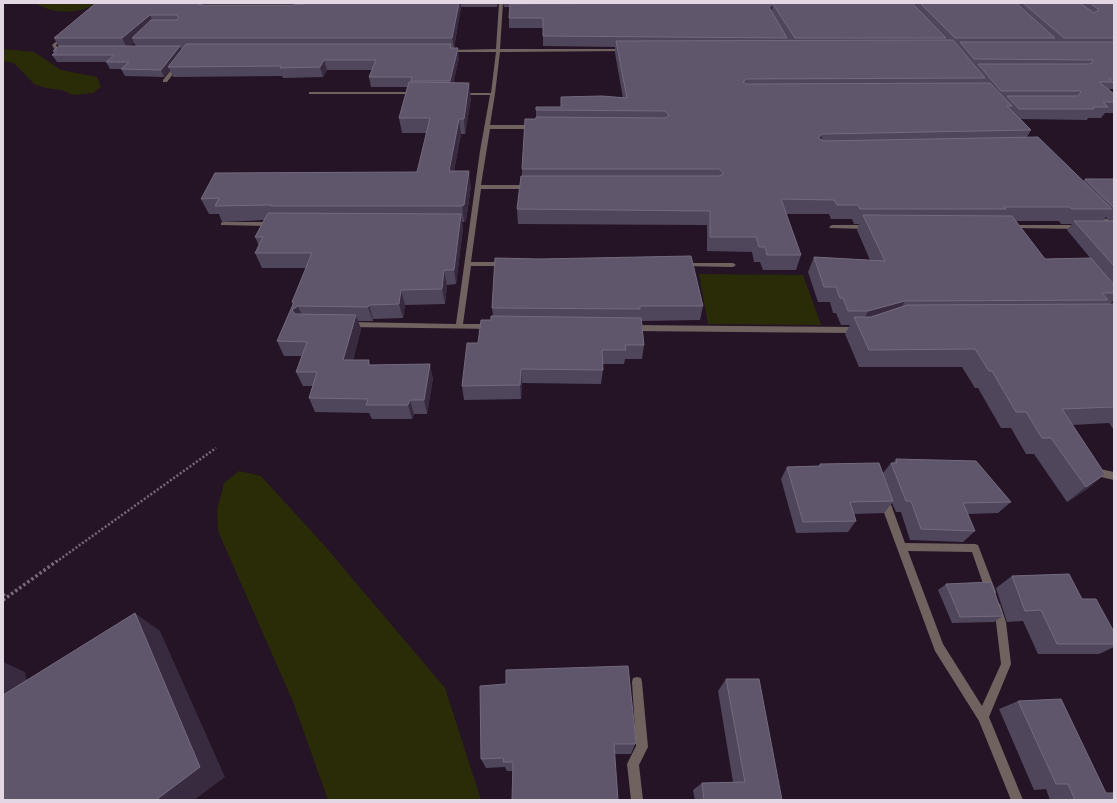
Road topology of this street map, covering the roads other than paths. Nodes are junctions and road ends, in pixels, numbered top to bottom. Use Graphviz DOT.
graph roads {
  1 [pos="501,3"];
  2 [pos="500,11"];
  3 [pos="508,11"];
  4 [pos="72,31"];
  5 [pos="498,50"];
  6 [pos="632,50"];
  7 [pos="74,51"];
  8 [pos="443,51"];
  9 [pos="180,63"];
  10 [pos="165,81"];
  11 [pos="310,93"];
  12 [pos="421,93"];
  13 [pos="453,94"];
  14 [pos="493,94"];
  15 [pos="488,127"];
  16 [pos="544,127"];
  17 [pos="478,187"];
  18 [pos="534,187"];
  19 [pos="1098,215"];
  20 [pos="1114,220"];
  21 [pos="223,224"];
  22 [pos="278,224"];
  23 [pos="465,225"];
  24 [pos="473,225"];
  25 [pos="832,227"];
  26 [pos="872,227"];
  27 [pos="1007,227"];
  28 [pos="1086,227"];
  29 [pos="467,264"];
  30 [pos="514,264"];
  31 [pos="678,265"];
  32 [pos="733,265"];
  33 [pos="342,325"];
  34 [pos="459,326"];
  35 [pos="498,327"];
  36 [pos="624,328"];
  37 [pos="868,328"];
  38 [pos="1090,471"];
  39 [pos="1114,476"];
  40 [pos="881,490"];
  41 [pos="902,547"];
  42 [pos="637,682"];
  43 [pos="983,717"];
  44 [pos="636,800"];
  45 [pos="1017,800"];
  1 -- 2 [label="street"];
  2 -- 3 [label="street"];
  2 -- 5 [label="street"];
  4 -- 7 [label="street"];
  5 -- 6 [label="street"];
  5 -- 8 [label="street"];
  5 -- 14 [label="street"];
  9 -- 10 [label="street"];
  11 -- 12 [label="street"];
  13 -- 14 [label="street"];
  14 -- 15 [label="street"];
  15 -- 16 [label="street"];
  15 -- 17 [label="street"];
  17 -- 18 [label="street"];
  17 -- 24 [label="street"];
  19 -- 20 [label="street"];
  21 -- 22 [label="street"];
  23 -- 24 [label="street"];
  24 -- 29 [label="street"];
  25 -- 26 [label="street"];
  27 -- 28 [label="street"];
  29 -- 30 [label="street"];
  29 -- 34 [label="street"];
  31 -- 32 [label="street"];
  33 -- 34 [label="street"];
  34 -- 35 [label="street"];
  36 -- 37 [label="street"];
  38 -- 39 [label="street"];
  40 -- 41 [label="street"];
  41 -- 43 [label="street"];
  41 -- 43 [label="street"];
  42 -- 44 [label="street"];
  43 -- 45 [label="street"];
}
